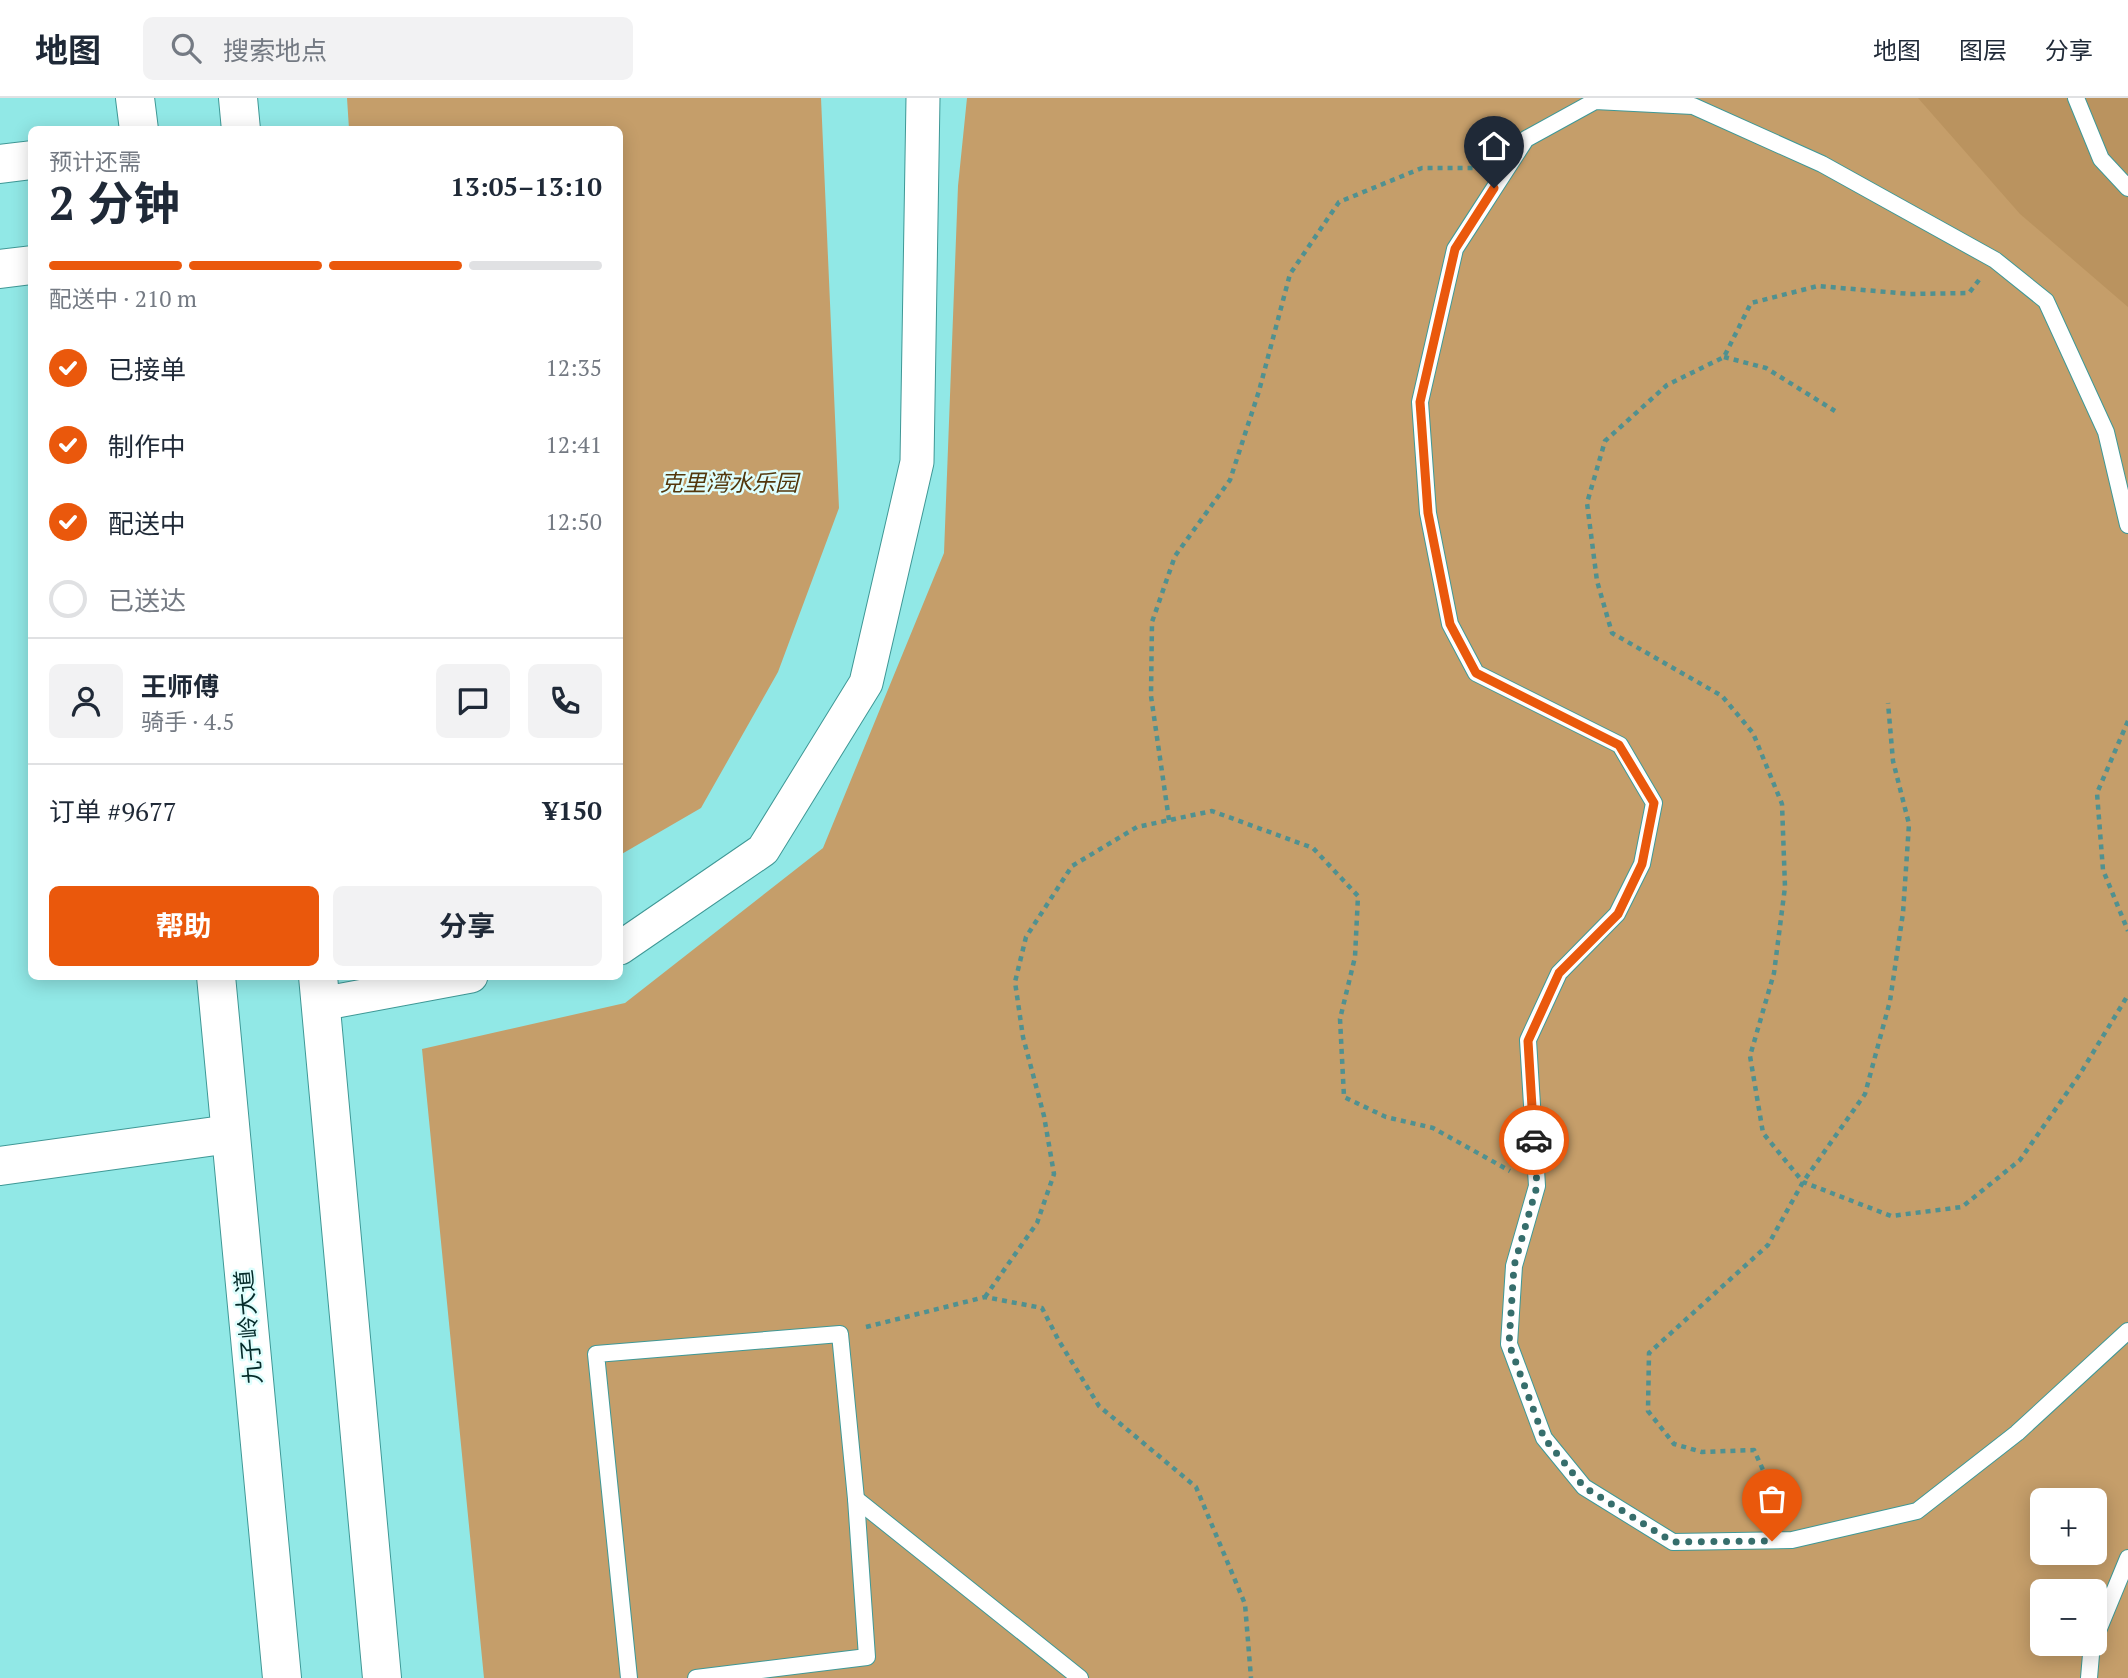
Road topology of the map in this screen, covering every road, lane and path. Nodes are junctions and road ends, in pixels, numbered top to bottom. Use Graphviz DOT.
graph roads {
  1 [pos="135,98"];
  2 [pos="237,98"];
  3 [pos="923,98"];
  4 [pos="2076,98"];
  5 [pos="138,126"];
  6 [pos="240,126"];
  7 [pos="28,160"];
  8 [pos="0,164"];
  9 [pos="1508,167"];
  10 [pos="2128,188"];
  11 [pos="1994,260"];
  12 [pos="28,266"];
  13 [pos="0,269"];
  14 [pos="1724,357"];
  15 [pos="1835,411"];
  16 [pos="2128,525"];
  17 [pos="1888,703"];
  18 [pos="2128,721"];
  19 [pos="1170,820"];
  20 [pos="2128,930"];
  21 [pos="623,946"];
  22 [pos="216,980"];
  23 [pos="428,980"];
  24 [pos="320,990"];
  25 [pos="2128,995"];
  26 [pos="230,1134"];
  27 [pos="0,1166"];
  28 [pos="1803,1182"];
  29 [pos="1537,1186"];
  30 [pos="985,1297"];
  31 [pos="2128,1331"];
  32 [pos="840,1334"];
  33 [pos="856,1499"];
  34 [pos="1751,1541"];
  35 [pos="2128,1558"];
  36 [pos="2107,1609"];
  37 [pos="2091,1656"];
  38 [pos="282,1678"];
  39 [pos="382,1678"];
  40 [pos="629,1678"];
  41 [pos="696,1678"];
  42 [pos="1080,1678"];
  43 [pos="1251,1678"];
  44 [pos="2089,1678"];
  1 -- 5 [label="main road"];
  2 -- 6 [label="main road"];
  3 -- 21 [label="street"];
  4 -- 10 [label="lane"];
  7 -- 8 [label="main road"];
  9 -- 11 [label="lane"];
  9 -- 19 [label="path"];
  9 -- 29 [label="lane"];
  11 -- 14 [label="path"];
  11 -- 16 [label="lane"];
  12 -- 13 [label="main road"];
  14 -- 15 [label="path"];
  14 -- 28 [label="path"];
  17 -- 28 [label="path"];
  18 -- 20 [label="path"];
  19 -- 29 [label="path"];
  19 -- 30 [label="path"];
  22 -- 26 [label="main road, 九子岭大道"];
  23 -- 24 [label="street"];
  24 -- 39 [label="main road"];
  25 -- 28 [label="path"];
  26 -- 27 [label="main road"];
  26 -- 38 [label="main road, 九子岭大道"];
  28 -- 34 [label="path"];
  29 -- 34 [label="lane"];
  30 -- 32 [label="path"];
  30 -- 43 [label="path"];
  31 -- 34 [label="lane"];
  32 -- 33 [label="lane"];
  32 -- 40 [label="lane"];
  33 -- 41 [label="lane"];
  33 -- 42 [label="lane"];
  35 -- 36 [label="lane"];
  37 -- 44 [label="lane"];
}
